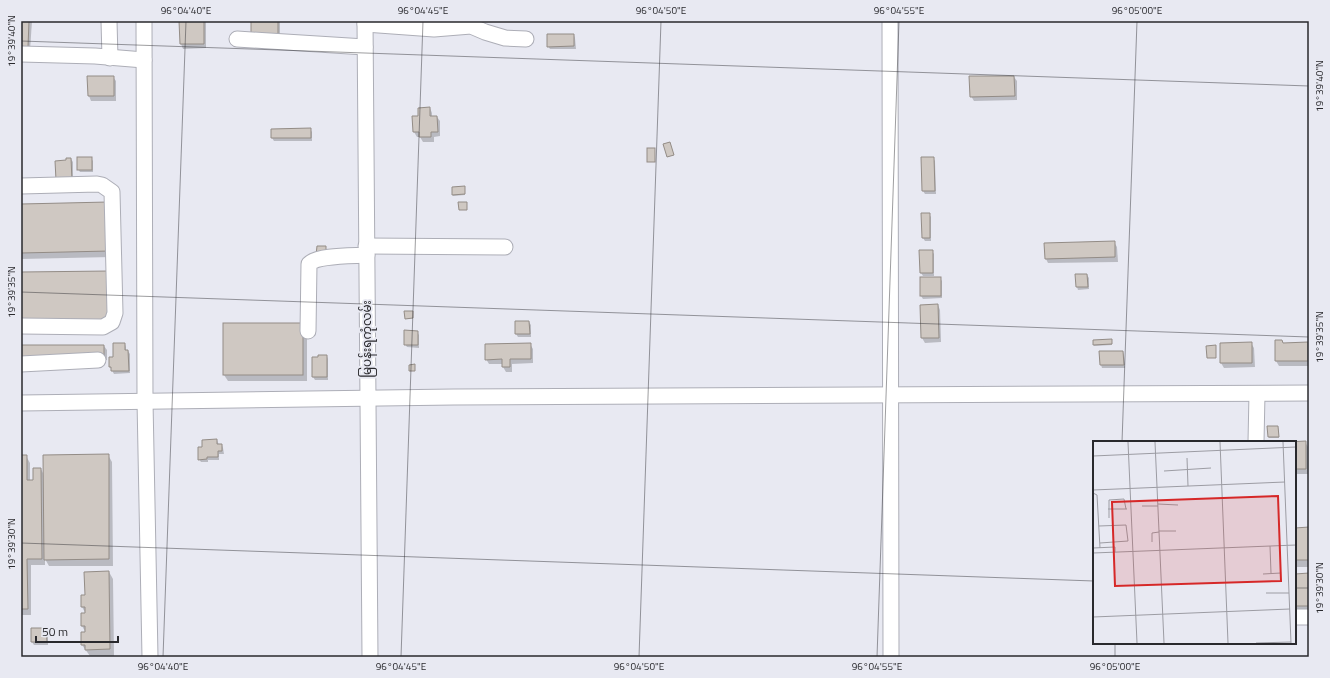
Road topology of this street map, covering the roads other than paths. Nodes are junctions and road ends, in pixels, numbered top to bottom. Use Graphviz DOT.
graph roads {
  1 [pos="109,21"];
  2 [pos="144,21"];
  3 [pos="890,21"];
  4 [pos="365,22"];
  5 [pos="237,39"];
  6 [pos="526,39"];
  7 [pos="365,46"];
  8 [pos="21,54"];
  9 [pos="110,58"];
  10 [pos="144,60"];
  11 [pos="21,186"];
  12 [pos="505,247"];
  13 [pos="366,251"];
  14 [pos="21,326"];
  15 [pos="308,331"];
  16 [pos="98,360"];
  17 [pos="21,364"];
  18 [pos="1258,394"];
  19 [pos="1309,394"];
  20 [pos="891,395"];
  21 [pos="368,398"];
  22 [pos="145,401"];
  23 [pos="21,403"];
  24 [pos="1256,441"];
  25 [pos="1296,617"];
  26 [pos="1309,617"];
  27 [pos="150,657"];
  28 [pos="370,657"];
  29 [pos="891,657"];
  1 -- 9 [label="street"];
  2 -- 10 [label="street"];
  3 -- 20 [label="street"];
  4 -- 6 [label="street"];
  4 -- 7 [label="street, မြပန်းရကုံလမ်း"];
  5 -- 7 [label="street"];
  7 -- 13 [label="street, မြပန်းရကုံလမ်း"];
  8 -- 9 [label="street"];
  9 -- 10 [label="street"];
  10 -- 22 [label="street"];
  11 -- 14 [label="street"];
  12 -- 13 [label="street"];
  13 -- 15 [label="street"];
  13 -- 21 [label="street, မြပန်းရကုံလမ်း"];
  16 -- 17 [label="street"];
  18 -- 19 [label="street"];
  18 -- 20 [label="street"];
  18 -- 24 [label="street"];
  20 -- 21 [label="street"];
  20 -- 29 [label="street"];
  21 -- 22 [label="street"];
  21 -- 28 [label="street, မြပန်းရကုံလမ်း"];
  22 -- 23 [label="street"];
  22 -- 27 [label="street"];
  25 -- 26 [label="street"];
}
